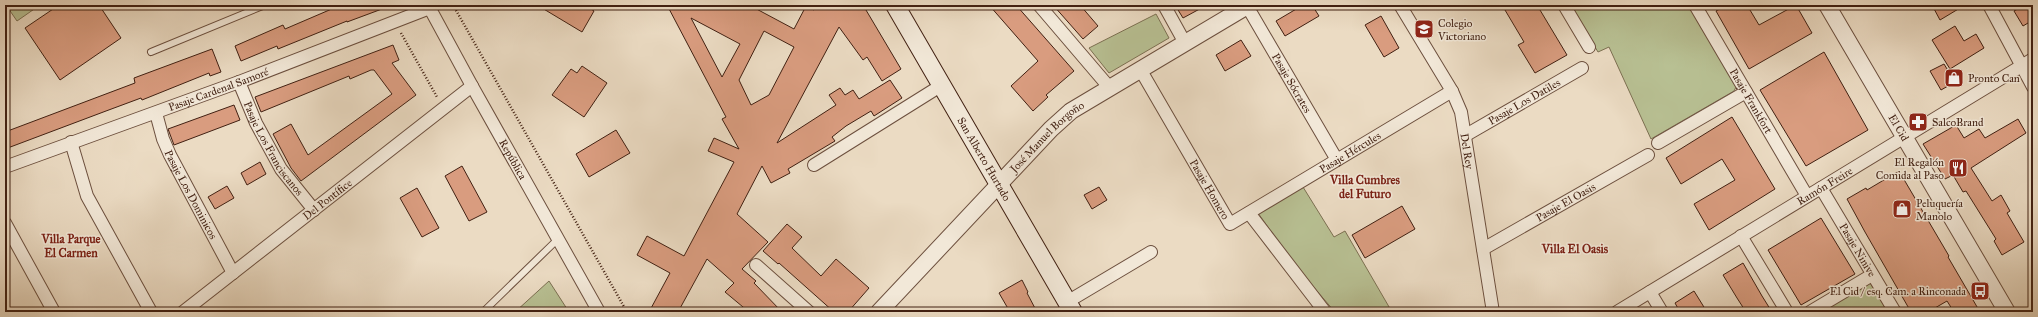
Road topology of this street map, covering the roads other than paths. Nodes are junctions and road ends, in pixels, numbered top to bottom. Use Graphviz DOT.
graph roads {
  1 [pos="265,5"];
  2 [pos="895,5"];
  3 [pos="1038,5"];
  4 [pos="1164,5"];
  5 [pos="1400,5"];
  6 [pos="1564,5"];
  7 [pos="1695,5"];
  8 [pos="1827,5"];
  9 [pos="1989,5"];
  10 [pos="1248,6"];
  11 [pos="429,7"];
  12 [pos="1185,43"];
  13 [pos="1589,47"];
  14 [pos="151,52"];
  15 [pos="2033,59"];
  16 [pos="2022,66"];
  17 [pos="1582,68"];
  18 [pos="1140,69"];
  19 [pos="239,82"];
  20 [pos="942,84"];
  21 [pos="472,86"];
  22 [pos="1109,87"];
  23 [pos="2033,87"];
  24 [pos="1452,91"];
  25 [pos="1746,92"];
  26 [pos="156,113"];
  27 [pos="1466,135"];
  28 [pos="1904,137"];
  29 [pos="71,142"];
  30 [pos="1658,143"];
  31 [pos="1648,155"];
  32 [pos="1337,160"];
  33 [pos="814,165"];
  34 [pos="5,167"];
  35 [pos="999,184"];
  36 [pos="1821,188"];
  37 [pos="1807,196"];
  38 [pos="314,210"];
  39 [pos="1249,213"];
  40 [pos="5,223"];
  41 [pos="1741,236"];
  42 [pos="558,239"];
  43 [pos="1483,249"];
  44 [pos="1151,252"];
  45 [pos="756,265"];
  46 [pos="233,273"];
  47 [pos="1872,275"];
  48 [pos="1650,292"];
  49 [pos="1070,307"];
  50 [pos="54,312"];
  51 [pos="151,312"];
  52 [pos="183,312"];
  53 [pos="482,312"];
  54 [pos="599,312"];
  55 [pos="809,312"];
  56 [pos="879,312"];
  57 [pos="1325,312"];
  58 [pos="1493,312"];
  59 [pos="1617,312"];
  60 [pos="1662,312"];
  61 [pos="1787,312"];
  62 [pos="1810,312"];
  63 [pos="1895,312"];
  64 [pos="2007,312"];
  1 -- 14 [label="lane"];
  2 -- 20 [label="main road, San Alberto Hurtado"];
  3 -- 22 [label="street"];
  4 -- 12 [label="street"];
  5 -- 24 [label="street, Del Rey"];
  6 -- 13 [label="street"];
  7 -- 25 [label="street, Pasaje Frankfort"];
  8 -- 28 [label="street, El Cid"];
  9 -- 16 [label="street"];
  10 -- 12 [label="street, José Manuel Borgoño"];
  10 -- 32 [label="street, Pasaje Sócrates"];
  11 -- 19 [label="street, Pasaje Cardenal Samoré"];
  11 -- 21 [label="street, República"];
  12 -- 18 [label="street, José Manuel Borgoño"];
  15 -- 16 [label="street, Ramón Freire"];
  16 -- 23 [label="street"];
  16 -- 28 [label="street, Ramón Freire"];
  17 -- 27 [label="street, Pasaje Los Datiles"];
  18 -- 22 [label="street, José Manuel Borgoño"];
  18 -- 39 [label="street, Pasaje Homero"];
  19 -- 26 [label="street, Pasaje Cardenal Samoré"];
  19 -- 38 [label="street, Pasaje Los Franciscanos"];
  20 -- 33 [label="street"];
  20 -- 35 [label="main road, San Alberto Hurtado"];
  21 -- 38 [label="street, Del Pontífice"];
  21 -- 42 [label="street, República"];
  22 -- 35 [label="street, José Manuel Borgoño"];
  24 -- 27 [label="street, Del Rey"];
  24 -- 32 [label="street, Pasaje Hércules"];
  25 -- 30 [label="street"];
  25 -- 37 [label="street, Pasaje Frankfort"];
  26 -- 29 [label="street, Pasaje Cardenal Samoré"];
  26 -- 46 [label="street, Pasaje Los Dominicos"];
  27 -- 43 [label="street, Del Rey"];
  28 -- 36 [label="street, Ramón Freire"];
  28 -- 64 [label="street, El Cid"];
  29 -- 34 [label="street, Pasaje Cardenal Samoré"];
  29 -- 51 [label="street"];
  31 -- 43 [label="street, Pasaje El Oasis"];
  32 -- 39 [label="street, Pasaje Hércules"];
  35 -- 49 [label="main road, San Alberto Hurtado"];
  35 -- 56 [label="street, José Manuel Borgoño"];
  36 -- 37 [label="street, Ramón Freire"];
  36 -- 47 [label="street, Pasaje Ninive"];
  37 -- 41 [label="street, Ramón Freire"];
  38 -- 46 [label="street, Del Pontífice"];
  39 -- 57 [label="street, Pasaje Homero"];
  40 -- 50 [label="street"];
  41 -- 48 [label="street, Ramón Freire"];
  41 -- 61 [label="street"];
  42 -- 53 [label="lane"];
  42 -- 54 [label="street, República"];
  43 -- 58 [label="street, Del Rey"];
  44 -- 49 [label="street"];
  45 -- 55 [label="street"];
  46 -- 52 [label="street, Del Pontífice"];
  47 -- 62 [label="street"];
  47 -- 63 [label="street, Pasaje Ninive"];
  48 -- 59 [label="street, Ramón Freire"];
  48 -- 60 [label="street"];
}
